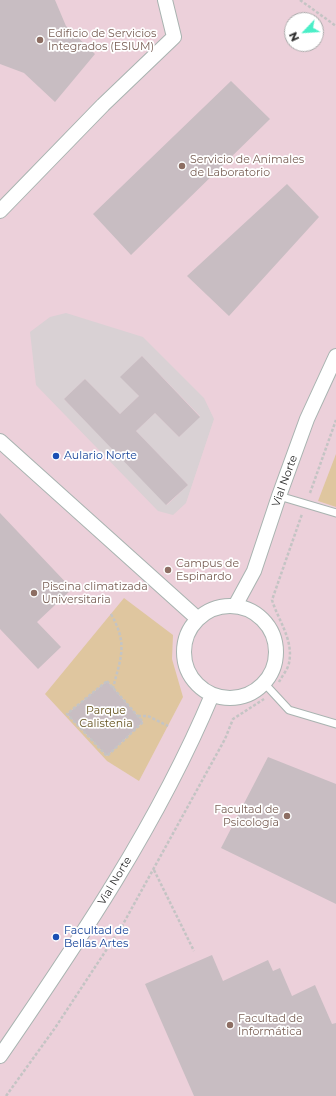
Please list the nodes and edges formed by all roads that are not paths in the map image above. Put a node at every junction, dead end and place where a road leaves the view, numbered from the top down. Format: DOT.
graph roads {
  1 [pos="165,0"];
  2 [pos="0,211"];
  3 [pos="336,356"];
  4 [pos="0,441"];
  5 [pos="279,496"];
  6 [pos="336,514"];
  7 [pos="235,606"];
  8 [pos="198,619"];
  9 [pos="265,684"];
  10 [pos="212,695"];
  11 [pos="336,724"];
  12 [pos="0,1056"];
  1 -- 2 [label="street"];
  3 -- 5 [label="street, Vial Norte"];
  4 -- 8 [label="street"];
  5 -- 6 [label="lane"];
  5 -- 7 [label="street, Vial Norte"];
  7 -- 8 [label="street"];
  7 -- 9 [label="street"];
  8 -- 10 [label="street"];
  9 -- 10 [label="street"];
  9 -- 11 [label="lane"];
  10 -- 12 [label="street, Vial Norte"];
}
